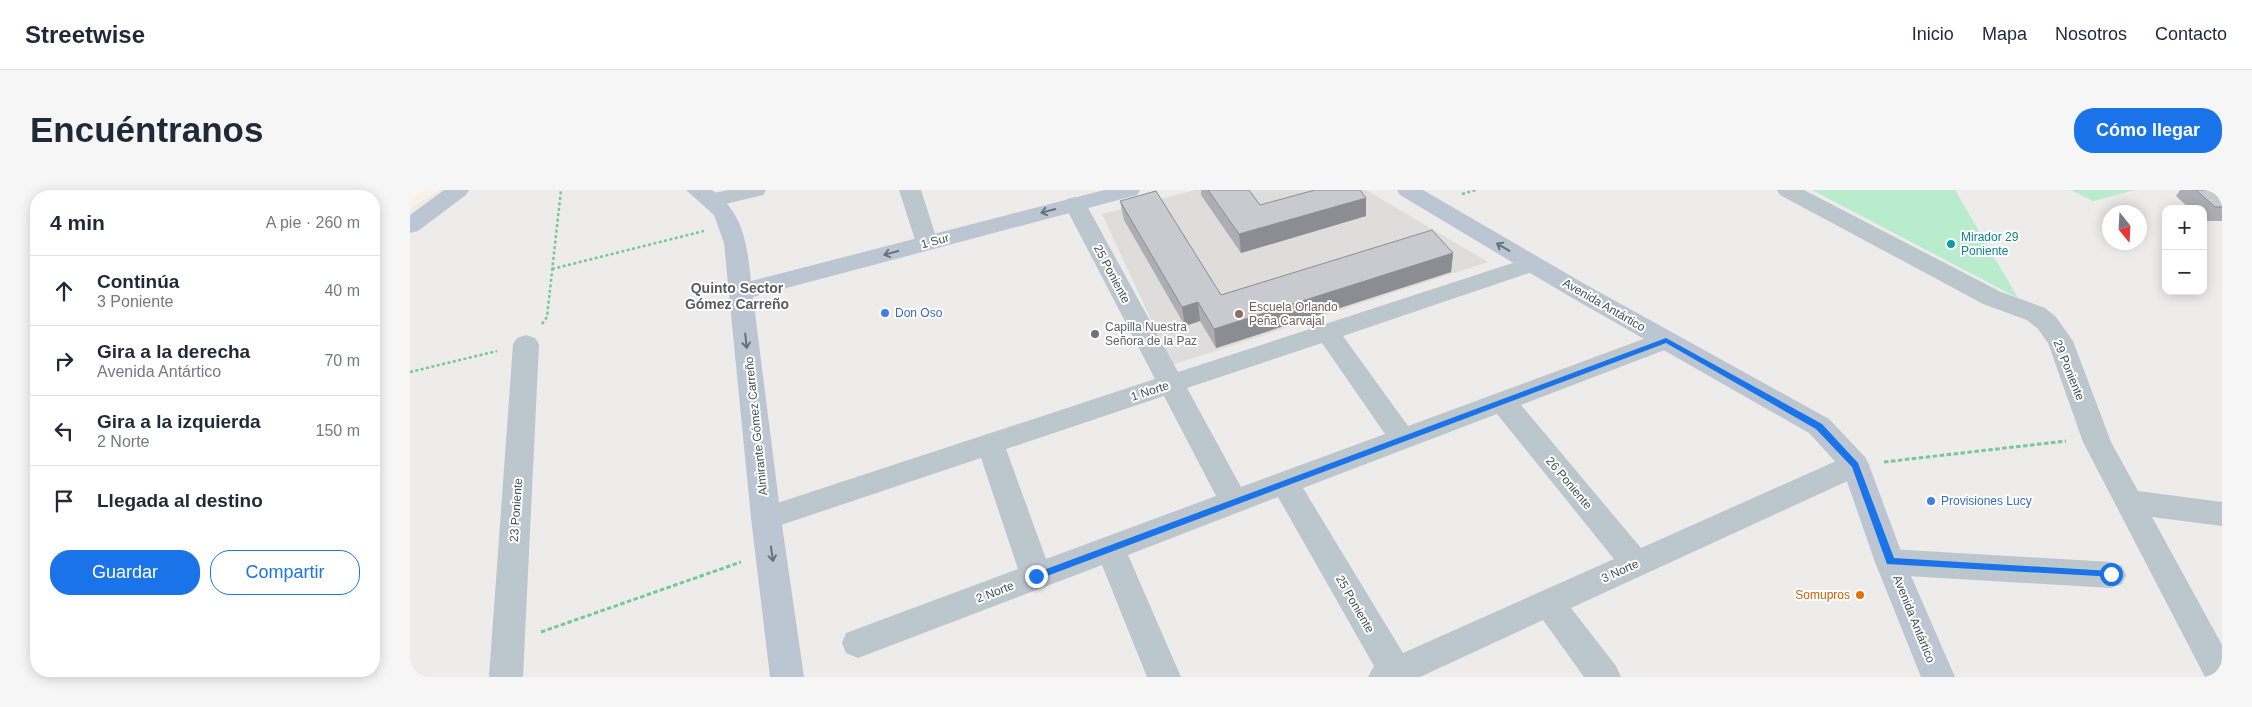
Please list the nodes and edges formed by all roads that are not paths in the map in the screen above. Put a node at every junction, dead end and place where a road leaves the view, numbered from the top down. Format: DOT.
graph roads {
  1 [pos="458,190"];
  2 [pos="755,190"];
  3 [pos="910,190"];
  4 [pos="1129,190"];
  5 [pos="1408,190"];
  6 [pos="1788,190"];
  7 [pos="705,195"];
  8 [pos="1083,198"];
  9 [pos="410,226"];
  10 [pos="927,243"];
  11 [pos="1533,264"];
  12 [pos="740,292"];
  13 [pos="1327,332"];
  14 [pos="1666,340"];
  15 [pos="526,344"];
  16 [pos="1171,384"];
  17 [pos="1502,402"];
  18 [pos="1403,439"];
  19 [pos="990,444"];
  20 [pos="1855,465"];
  21 [pos="1285,483"];
  22 [pos="1234,502"];
  23 [pos="2129,502"];
  24 [pos="2222,514"];
  25 [pos="766,518"];
  26 [pos="1110,548"];
  27 [pos="1890,562"];
  28 [pos="1636,564"];
  29 [pos="2111,574"];
  30 [pos="1036,576"];
  31 [pos="1549,603"];
  32 [pos="858,643"];
  33 [pos="1390,675"];
  34 [pos="506,677"];
  35 [pos="787,677"];
  36 [pos="1164,677"];
  37 [pos="1604,677"];
  38 [pos="1938,677"];
  39 [pos="2222,677"];
  1 -- 9 [label="street"];
  2 -- 7 [label="street"];
  3 -- 10 [label="street"];
  4 -- 8 [label="street, 1 Sur"];
  11 -- 5 [label="street, Avenida Antártico, one-way"];
  6 -- 23 [label="street, 29 Poniente"];
  7 -- 12 [label="street, Almirante Gómez Carreño"];
  8 -- 10 [label="street, 1 Sur, one-way"];
  8 -- 16 [label="street, 25 Poniente"];
  10 -- 12 [label="street, 1 Sur, one-way"];
  11 -- 13 [label="street, 1 Norte"];
  11 -- 14 [label="street, Avenida Antártico"];
  12 -- 25 [label="street, Almirante Gómez Carreño, one-way"];
  13 -- 16 [label="street, 1 Norte"];
  13 -- 18 [label="street"];
  14 -- 17 [label="street, 2 Norte"];
  14 -- 20 [label="street, Avenida Antártico"];
  15 -- 34 [label="street, 23 Poniente"];
  16 -- 19 [label="street, 1 Norte"];
  16 -- 22 [label="street, 25 Poniente"];
  17 -- 18 [label="street, 2 Norte"];
  17 -- 28 [label="street, 26 Poniente"];
  18 -- 21 [label="street, 2 Norte"];
  19 -- 25 [label="street, 1 Norte"];
  19 -- 30 [label="street"];
  20 -- 27 [label="street, Avenida Antártico"];
  20 -- 28 [label="street, 3 Norte"];
  21 -- 22 [label="street, 2 Norte"];
  21 -- 33 [label="street, 25 Poniente"];
  22 -- 26 [label="street, 2 Norte"];
  23 -- 24 [label="street"];
  23 -- 39 [label="street, 29 Poniente"];
  25 -- 35 [label="street, Almirante Gómez Carreño, one-way"];
  26 -- 30 [label="street, 2 Norte"];
  26 -- 36 [label="street"];
  27 -- 29 [label="street"];
  27 -- 38 [label="street, Avenida Antártico"];
  28 -- 31 [label="street, 3 Norte"];
  30 -- 32 [label="street, 2 Norte"];
  31 -- 33 [label="street, 3 Norte"];
  31 -- 37 [label="street"];
}
